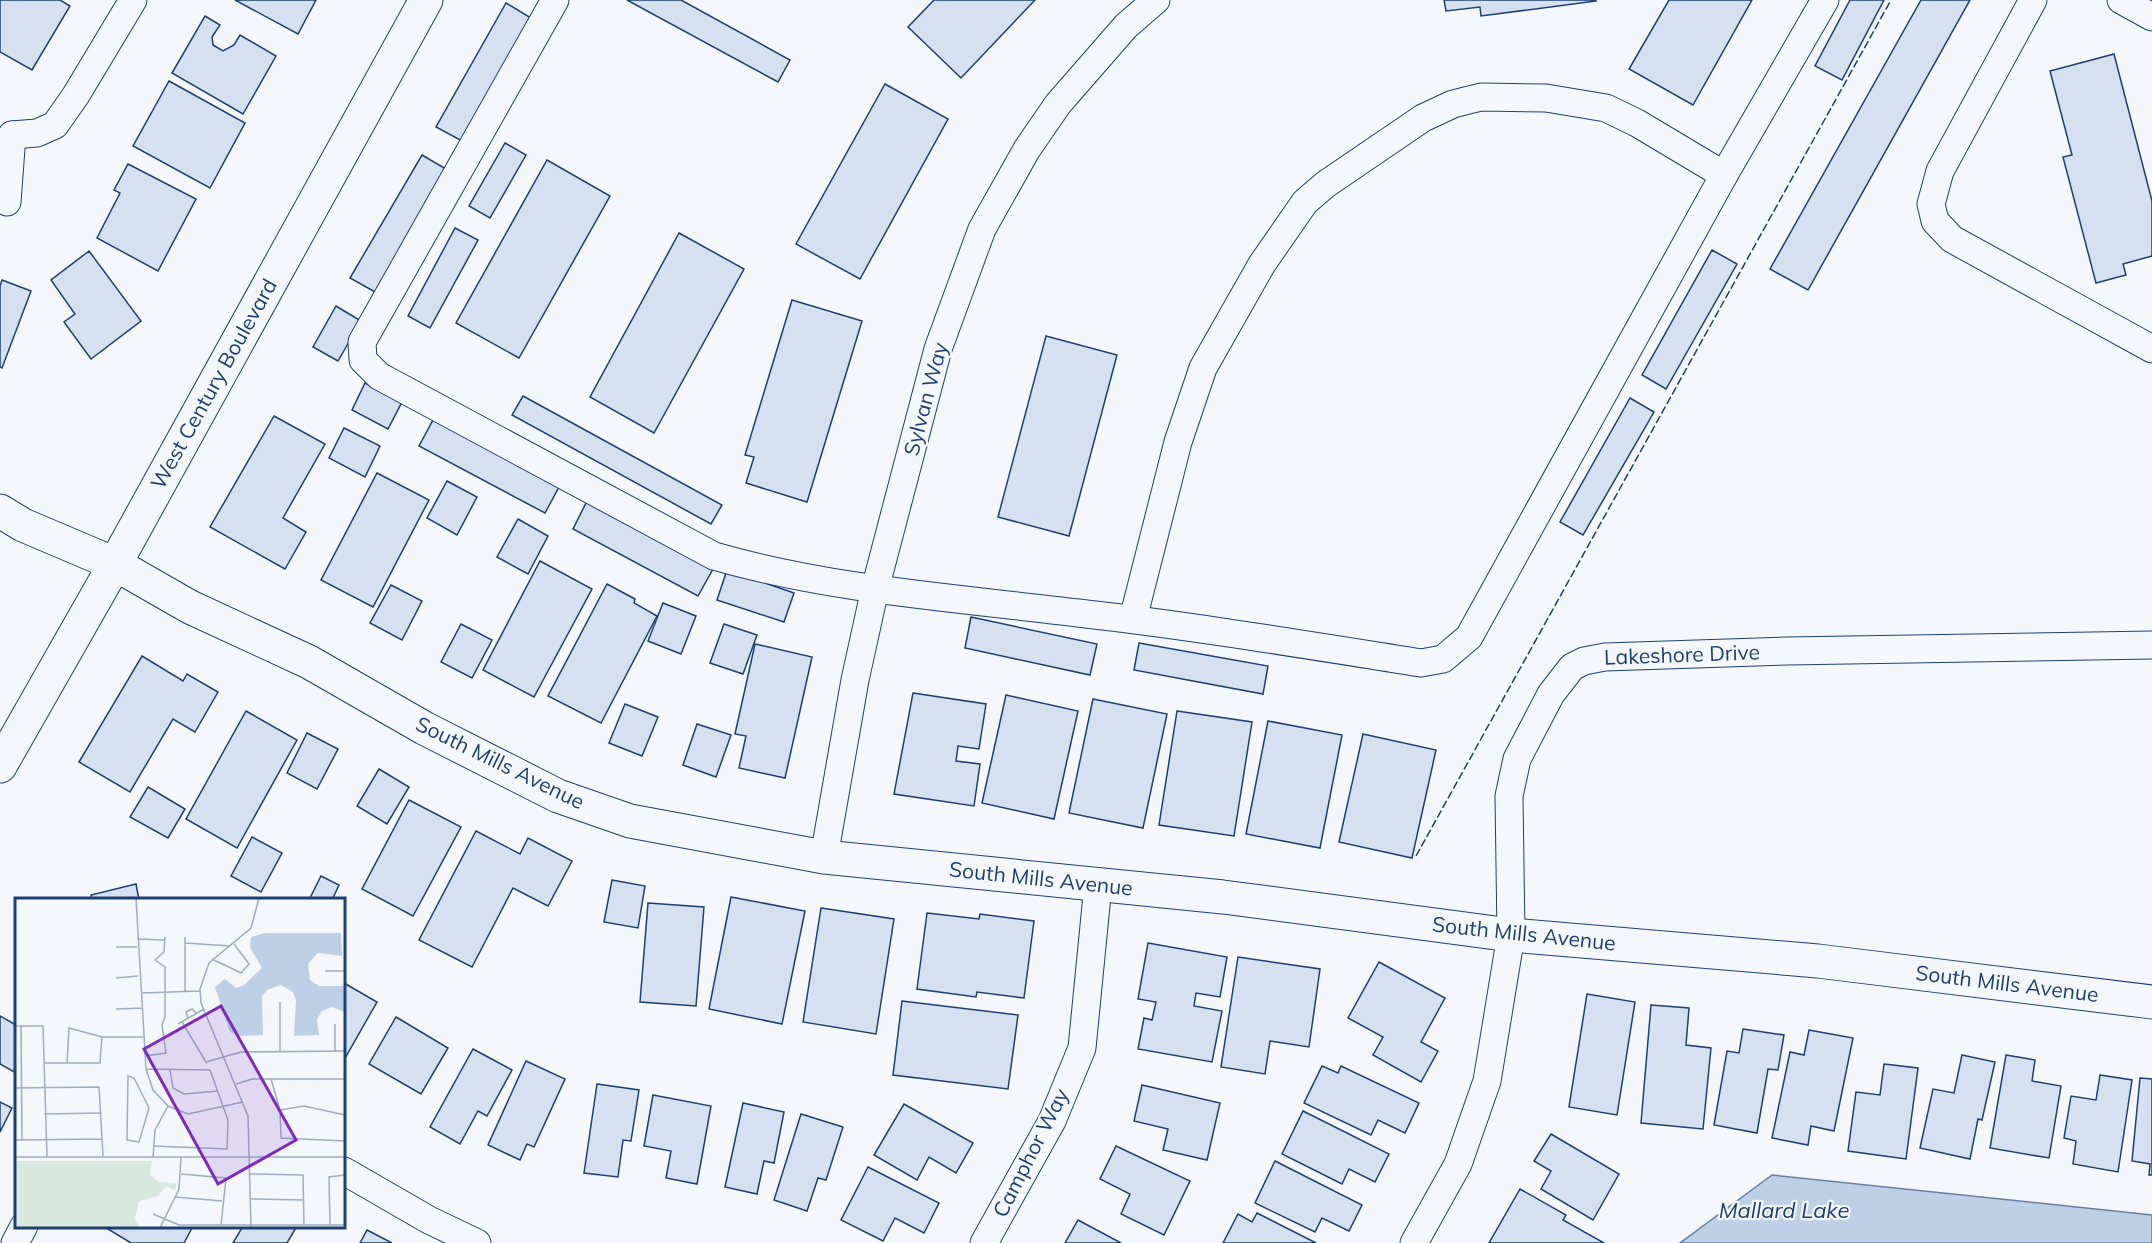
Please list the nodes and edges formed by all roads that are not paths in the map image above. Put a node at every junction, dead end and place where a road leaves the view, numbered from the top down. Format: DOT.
graph roads {
  1 [pos="132,0"];
  2 [pos="426,0"];
  3 [pos="555,0"];
  4 [pos="1156,0"];
  5 [pos="1826,0"];
  6 [pos="2033,0"];
  7 [pos="2121,0"];
  8 [pos="2152,17"];
  9 [pos="6,132"];
  10 [pos="1724,175"];
  11 [pos="7,202"];
  12 [pos="2152,349"];
  13 [pos="0,511"];
  14 [pos="115,564"];
  15 [pos="875,589"];
  16 [pos="1133,619"];
  17 [pos="2152,645"];
  18 [pos="0,766"];
  19 [pos="824,857"];
  20 [pos="1098,885"];
  21 [pos="1511,935"];
  22 [pos="2152,1002"];
  23 [pos="345,1172"];
  24 [pos="23,1228"];
  25 [pos="15,1243"];
  26 [pos="477,1243"];
  27 [pos="984,1243"];
  28 [pos="1414,1243"];
  1 -- 9 [label="street"];
  2 -- 14 [label="street, West Century Boulevard"];
  3 -- 15 [label="street"];
  4 -- 15 [label="street, Sylvan Way"];
  5 -- 10 [label="street"];
  6 -- 12 [label="street"];
  7 -- 8 [label="street"];
  9 -- 11 [label="street"];
  10 -- 16 [label="street"];
  10 -- 16 [label="street"];
  13 -- 14 [label="street, South Mills Avenue"];
  14 -- 18 [label="street, West Century Boulevard"];
  14 -- 19 [label="street, South Mills Avenue"];
  15 -- 16 [label="street"];
  15 -- 19 [label="street, Sylvan Way"];
  17 -- 21 [label="street, Lakeshore Drive"];
  19 -- 20 [label="street, South Mills Avenue"];
  20 -- 21 [label="street, South Mills Avenue"];
  20 -- 27 [label="street, Camphor Way"];
  21 -- 22 [label="street, South Mills Avenue"];
  21 -- 28 [label="street, Lakeshore Drive"];
  23 -- 26 [label="street"];
  24 -- 25 [label="street"];
}
